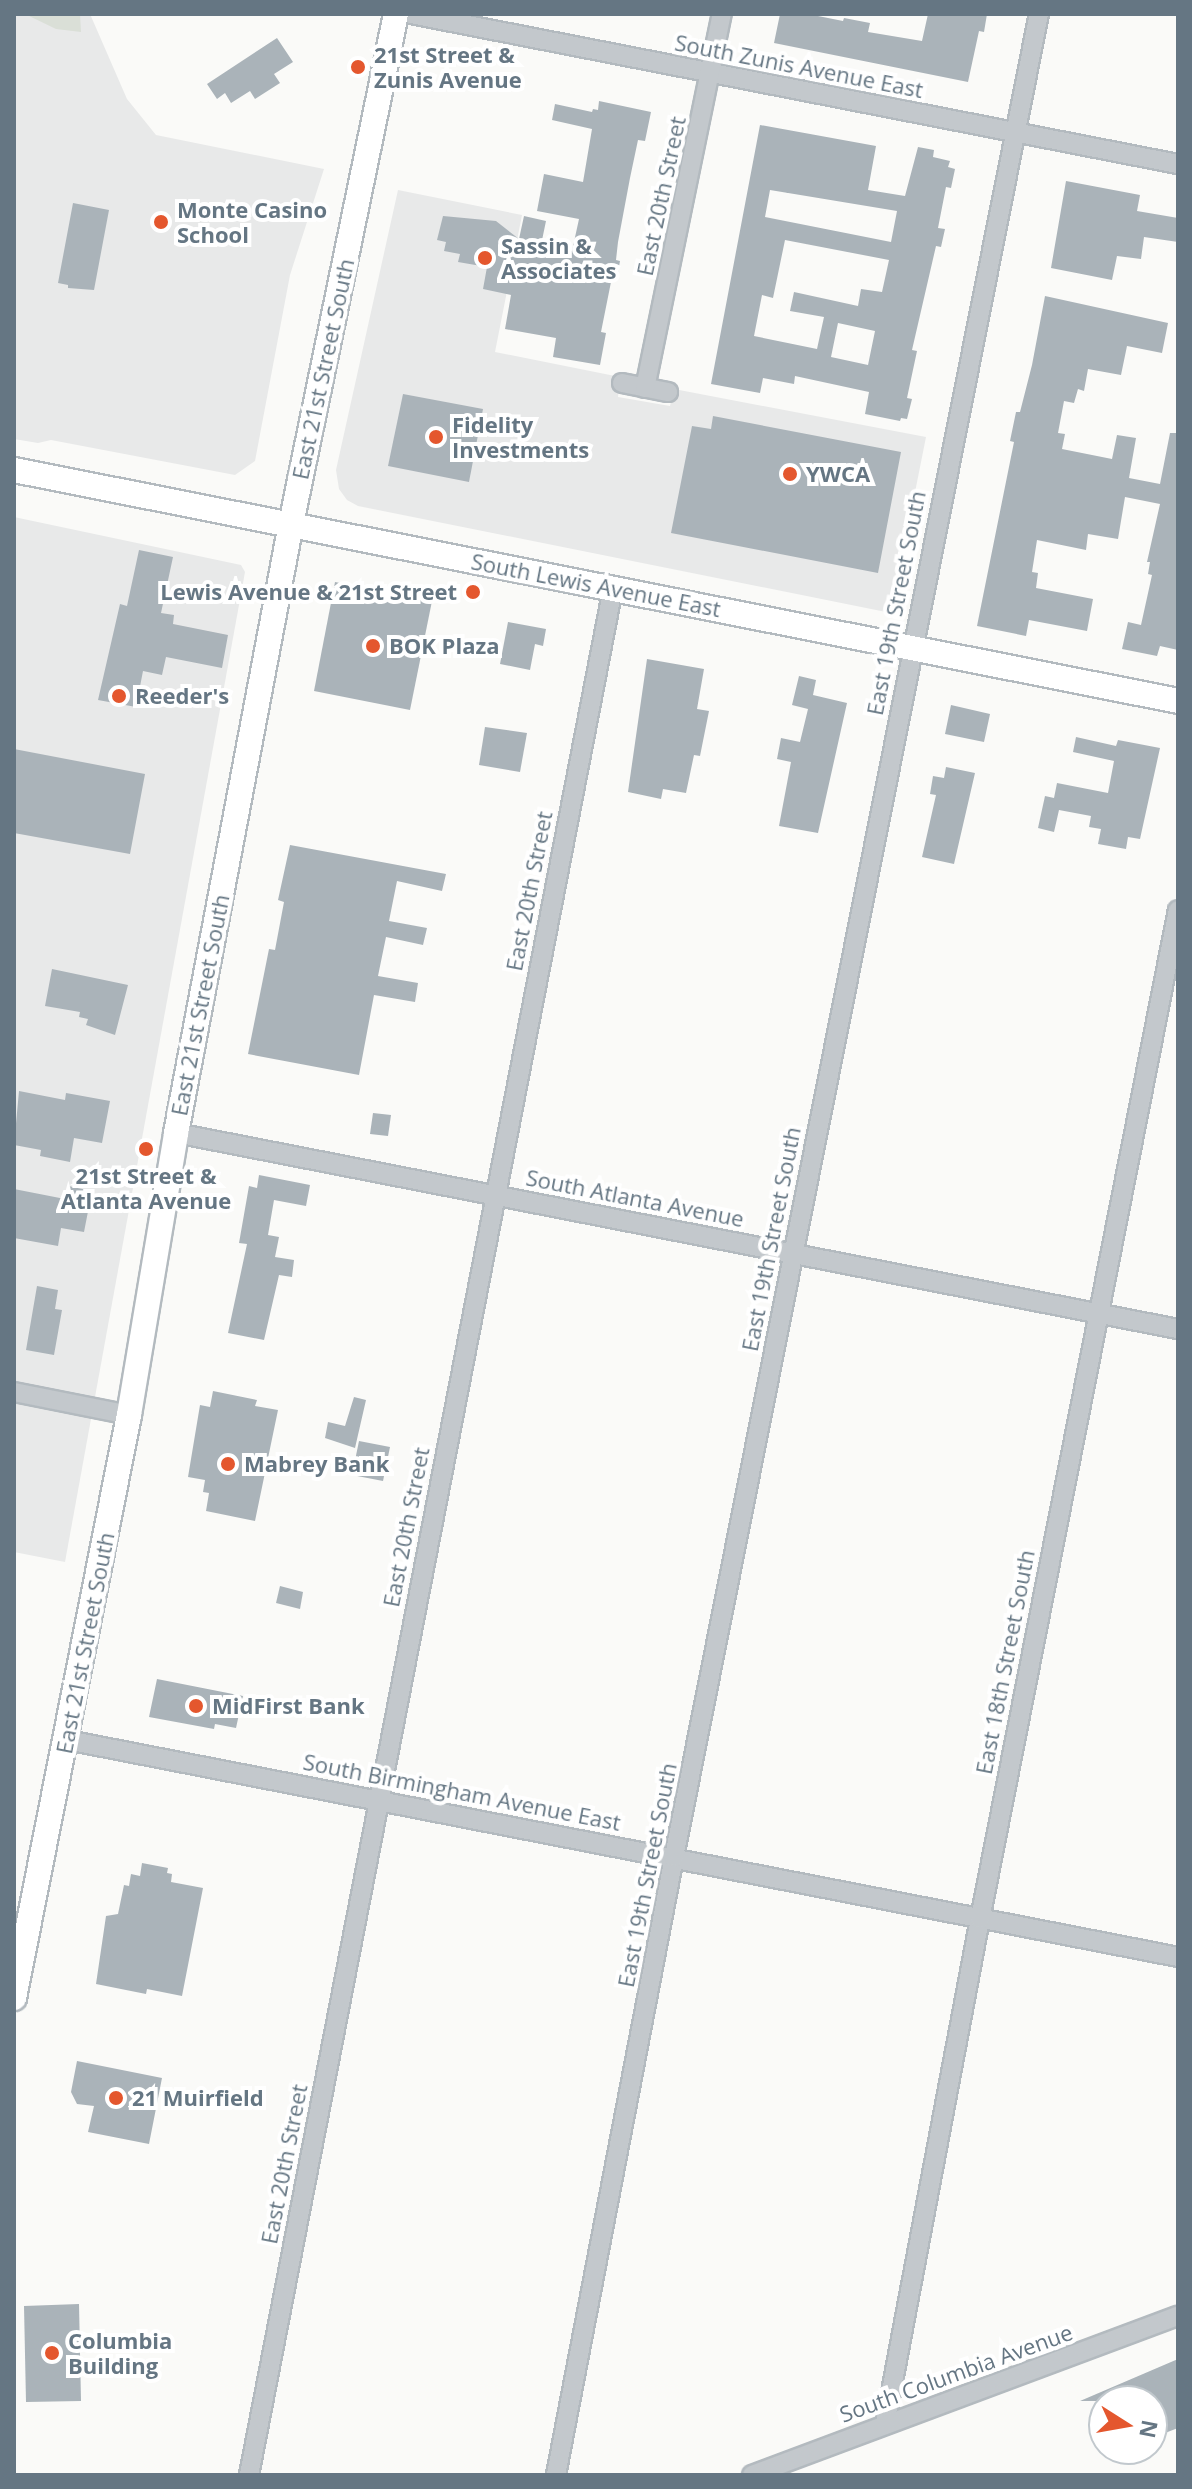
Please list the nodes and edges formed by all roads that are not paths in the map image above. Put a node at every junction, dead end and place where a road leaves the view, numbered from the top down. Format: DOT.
graph roads {
  1 [pos="396,14"];
  2 [pos="411,14"];
  3 [pos="722,14"];
  4 [pos="1039,14"];
  5 [pos="711,73"];
  6 [pos="1015,132"];
  7 [pos="1178,164"];
  8 [pos="622,383"];
  9 [pos="645,388"];
  10 [pos="668,392"];
  11 [pos="14,470"];
  12 [pos="291,524"];
  13 [pos="613,589"];
  14 [pos="911,648"];
  15 [pos="1178,701"];
  16 [pos="1178,910"];
  17 [pos="176,1133"];
  18 [pos="494,1194"];
  19 [pos="793,1254"];
  20 [pos="1099,1314"];
  21 [pos="1178,1329"];
  22 [pos="14,1392"];
  23 [pos="129,1415"];
  24 [pos="67,1740"];
  25 [pos="378,1801"];
  26 [pos="674,1857"];
  27 [pos="980,1919"];
  28 [pos="1178,1957"];
  29 [pos="14,1998"];
  30 [pos="1178,2316"];
  31 [pos="885,2424"];
  32 [pos="249,2475"];
  33 [pos="556,2475"];
  34 [pos="752,2475"];
  1 -- 12 [label="main road, East 21st Street South"];
  2 -- 5 [label="street, South Zunis Avenue East"];
  3 -- 5 [label="street, East 20th Street"];
  4 -- 6 [label="street, East 19th Street South"];
  5 -- 6 [label="street, South Zunis Avenue East"];
  5 -- 9 [label="street, East 20th Street"];
  6 -- 7 [label="street, South Zunis Avenue East"];
  6 -- 14 [label="street, East 19th Street South"];
  8 -- 9 [label="street"];
  9 -- 10 [label="street"];
  11 -- 12 [label="main road, South Lewis Avenue East"];
  12 -- 13 [label="main road, South Lewis Avenue East"];
  12 -- 17 [label="main road, East 21st Street South"];
  13 -- 14 [label="main road, South Lewis Avenue East"];
  13 -- 18 [label="street, East 20th Street"];
  14 -- 15 [label="main road, South Lewis Avenue East"];
  14 -- 19 [label="street, East 19th Street South"];
  16 -- 20 [label="street, East 18th Street South"];
  17 -- 18 [label="street, South Atlanta Avenue"];
  17 -- 23 [label="main road, East 21st Street South"];
  18 -- 19 [label="street, South Atlanta Avenue"];
  18 -- 25 [label="street, East 20th Street"];
  19 -- 20 [label="street, South Atlanta Avenue"];
  19 -- 26 [label="street, East 19th Street South"];
  20 -- 21 [label="street, South Atlanta Avenue"];
  20 -- 27 [label="street, East 18th Street South"];
  22 -- 23 [label="street"];
  23 -- 24 [label="main road, East 21st Street South"];
  24 -- 25 [label="street, South Birmingham Avenue East"];
  24 -- 29 [label="main road, East 21st Street South"];
  25 -- 26 [label="street, South Birmingham Avenue East"];
  25 -- 32 [label="street, East 20th Street"];
  26 -- 27 [label="street, South Birmingham Avenue East"];
  26 -- 33 [label="street, East 19th Street South"];
  27 -- 28 [label="street, South Birmingham Avenue East"];
  27 -- 31 [label="street, East 18th Street South"];
  30 -- 31 [label="street, South Columbia Avenue"];
  31 -- 34 [label="street, South Columbia Avenue"];
}
